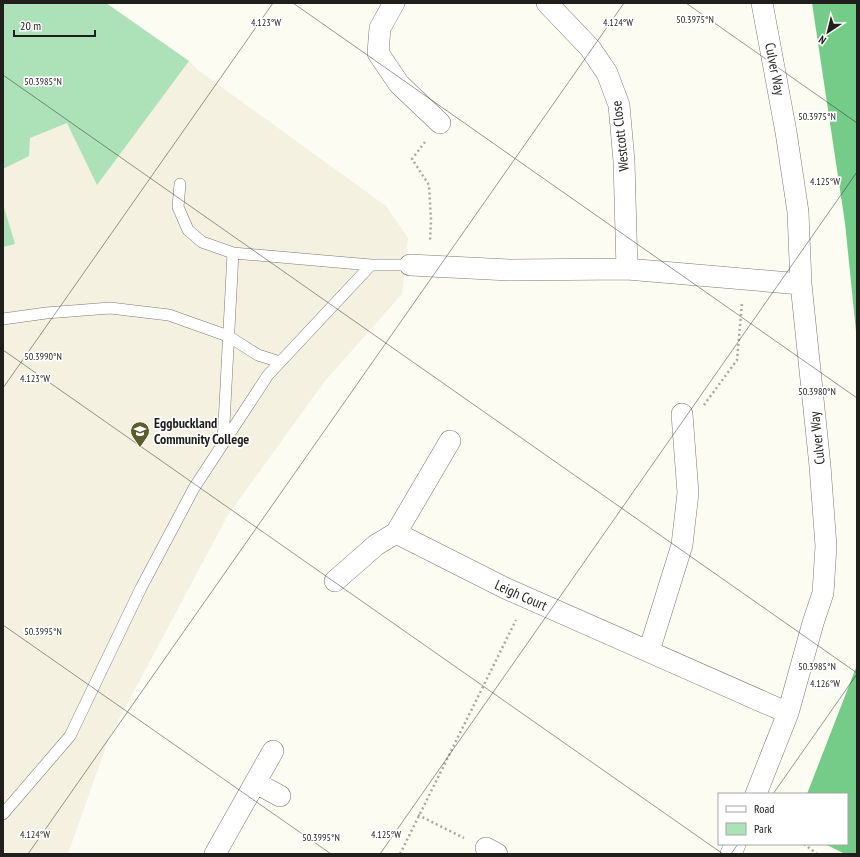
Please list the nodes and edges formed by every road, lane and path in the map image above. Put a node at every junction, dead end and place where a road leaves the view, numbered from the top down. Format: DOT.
graph roads {
  1 [pos="394,3"];
  2 [pos="547,3"];
  3 [pos="762,3"];
  4 [pos="440,124"];
  5 [pos="180,184"];
  6 [pos="233,253"];
  7 [pos="371,265"];
  8 [pos="420,266"];
  9 [pos="627,269"];
  10 [pos="744,279"];
  11 [pos="801,284"];
  12 [pos="3,319"];
  13 [pos="228,336"];
  14 [pos="280,362"];
  15 [pos="682,414"];
  16 [pos="450,441"];
  17 [pos="222,444"];
  18 [pos="396,533"];
  19 [pos="335,581"];
  20 [pos="526,598"];
  21 [pos="649,651"];
  22 [pos="788,713"];
  23 [pos="273,751"];
  24 [pos="256,783"];
  25 [pos="756,793"];
  26 [pos="280,796"];
  27 [pos="3,814"];
  28 [pos="418,815"];
  29 [pos="805,845"];
  30 [pos="492,851"];
  31 [pos="215,854"];
  32 [pos="400,854"];
  33 [pos="817,854"];
  1 -- 4 [label="street"];
  2 -- 9 [label="street, Westcott Close"];
  3 -- 11 [label="street, Culver Way"];
  4 -- 8 [label="path"];
  5 -- 6 [label="lane"];
  6 -- 7 [label="lane"];
  6 -- 13 [label="lane"];
  7 -- 8 [label="lane"];
  7 -- 14 [label="lane"];
  8 -- 9 [label="street"];
  9 -- 10 [label="street"];
  10 -- 11 [label="street"];
  10 -- 15 [label="path"];
  11 -- 22 [label="street, Culver Way"];
  12 -- 13 [label="lane"];
  13 -- 14 [label="lane"];
  13 -- 17 [label="lane"];
  14 -- 17 [label="lane"];
  15 -- 21 [label="street"];
  16 -- 18 [label="street"];
  17 -- 27 [label="lane"];
  18 -- 19 [label="street"];
  18 -- 20 [label="street, Leigh Court"];
  20 -- 21 [label="street, Leigh Court"];
  20 -- 28 [label="path"];
  21 -- 22 [label="street, Leigh Court"];
  22 -- 25 [label="street, Culver Way"];
  23 -- 24 [label="street"];
  24 -- 26 [label="street"];
  24 -- 31 [label="street"];
  28 -- 30 [label="path"];
  28 -- 32 [label="path"];
  29 -- 33 [label="path"];
}
